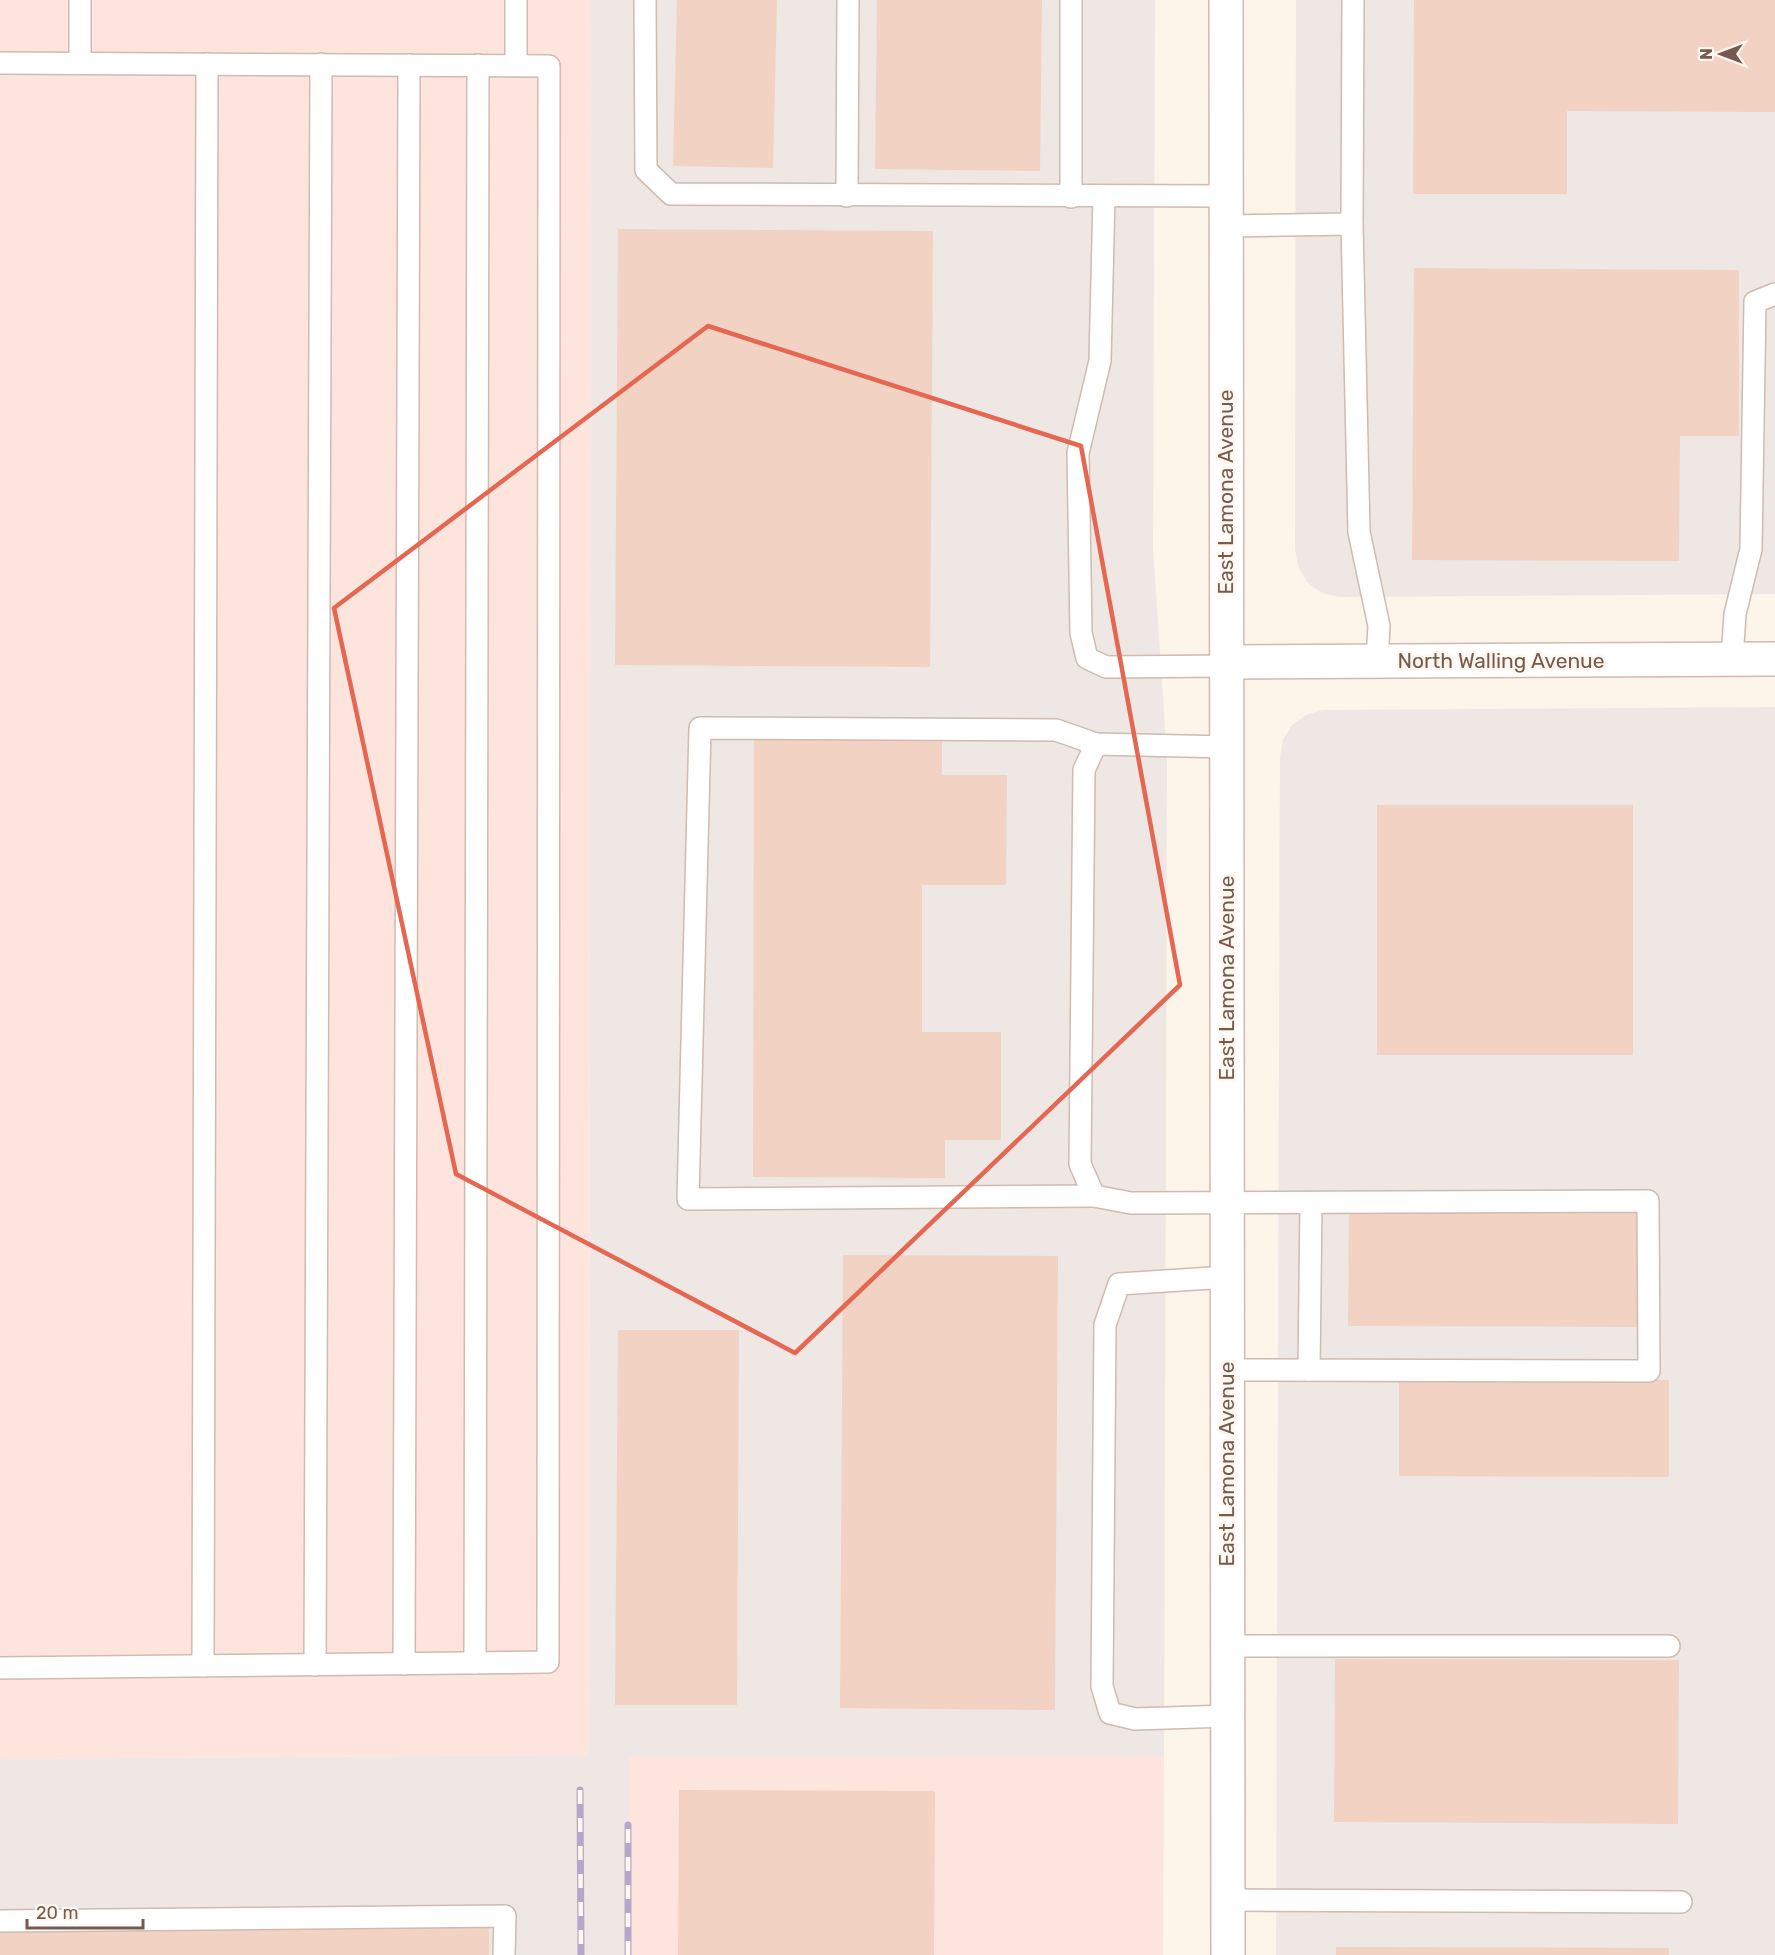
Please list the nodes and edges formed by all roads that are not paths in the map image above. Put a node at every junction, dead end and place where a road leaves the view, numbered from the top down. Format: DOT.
graph roads {
  1 [pos="80,0"];
  2 [pos="516,0"];
  3 [pos="645,0"];
  4 [pos="848,0"];
  5 [pos="1071,0"];
  6 [pos="1226,0"];
  7 [pos="1353,0"];
  8 [pos="0,63"];
  9 [pos="80,63"];
  10 [pos="207,64"];
  11 [pos="321,64"];
  12 [pos="409,65"];
  13 [pos="478,65"];
  14 [pos="516,65"];
  15 [pos="847,195"];
  16 [pos="1104,196"];
  17 [pos="1071,197"];
  18 [pos="1226,211"];
  19 [pos="1352,224"];
  20 [pos="1775,294"];
  21 [pos="1732,659"];
  22 [pos="1775,659"];
  23 [pos="1377,661"];
  24 [pos="1227,664"];
  25 [pos="1096,744"];
  26 [pos="1227,747"];
  27 [pos="1094,1196"];
  28 [pos="1227,1203"];
  29 [pos="1311,1203"];
  30 [pos="1227,1277"];
  31 [pos="1227,1370"];
  32 [pos="1309,1370"];
  33 [pos="1227,1646"];
  34 [pos="1669,1646"];
  35 [pos="475,1663"];
  36 [pos="404,1664"];
  37 [pos="315,1665"];
  38 [pos="203,1666"];
  39 [pos="0,1668"];
  40 [pos="1228,1716"];
  41 [pos="1228,1900"];
  42 [pos="1681,1902"];
  43 [pos="0,1921"];
  44 [pos="504,1955"];
  45 [pos="1228,1955"];
  1 -- 9 [label="lane"];
  2 -- 14 [label="lane"];
  3 -- 15 [label="lane"];
  4 -- 15 [label="lane"];
  5 -- 17 [label="lane"];
  6 -- 18 [label="street, East Lamona Avenue"];
  7 -- 19 [label="lane"];
  8 -- 9 [label="lane"];
  9 -- 10 [label="lane"];
  10 -- 11 [label="lane"];
  10 -- 38 [label="lane"];
  11 -- 12 [label="lane"];
  11 -- 37 [label="lane"];
  12 -- 13 [label="lane"];
  12 -- 36 [label="lane"];
  13 -- 14 [label="lane"];
  13 -- 35 [label="lane"];
  14 -- 35 [label="lane"];
  15 -- 17 [label="lane"];
  16 -- 17 [label="lane"];
  16 -- 18 [label="lane"];
  16 -- 24 [label="lane"];
  18 -- 19 [label="lane"];
  18 -- 24 [label="street, East Lamona Avenue"];
  19 -- 23 [label="lane"];
  20 -- 21 [label="lane"];
  21 -- 22 [label="street, North Walling Avenue"];
  21 -- 23 [label="street, North Walling Avenue"];
  23 -- 24 [label="street, North Walling Avenue"];
  24 -- 26 [label="street, East Lamona Avenue"];
  25 -- 26 [label="lane"];
  25 -- 27 [label="lane"];
  25 -- 27 [label="lane"];
  26 -- 28 [label="street, East Lamona Avenue"];
  27 -- 28 [label="lane"];
  28 -- 29 [label="lane"];
  28 -- 30 [label="street, East Lamona Avenue"];
  29 -- 32 [label="lane"];
  29 -- 32 [label="lane"];
  30 -- 31 [label="street, East Lamona Avenue"];
  30 -- 40 [label="lane"];
  31 -- 32 [label="lane"];
  31 -- 33 [label="street, East Lamona Avenue"];
  33 -- 34 [label="lane"];
  33 -- 40 [label="street, East Lamona Avenue"];
  35 -- 36 [label="lane"];
  36 -- 37 [label="lane"];
  37 -- 38 [label="lane"];
  38 -- 39 [label="lane"];
  40 -- 41 [label="street, East Lamona Avenue"];
  41 -- 42 [label="lane"];
  41 -- 45 [label="street, East Lamona Avenue"];
  43 -- 44 [label="lane"];
}
